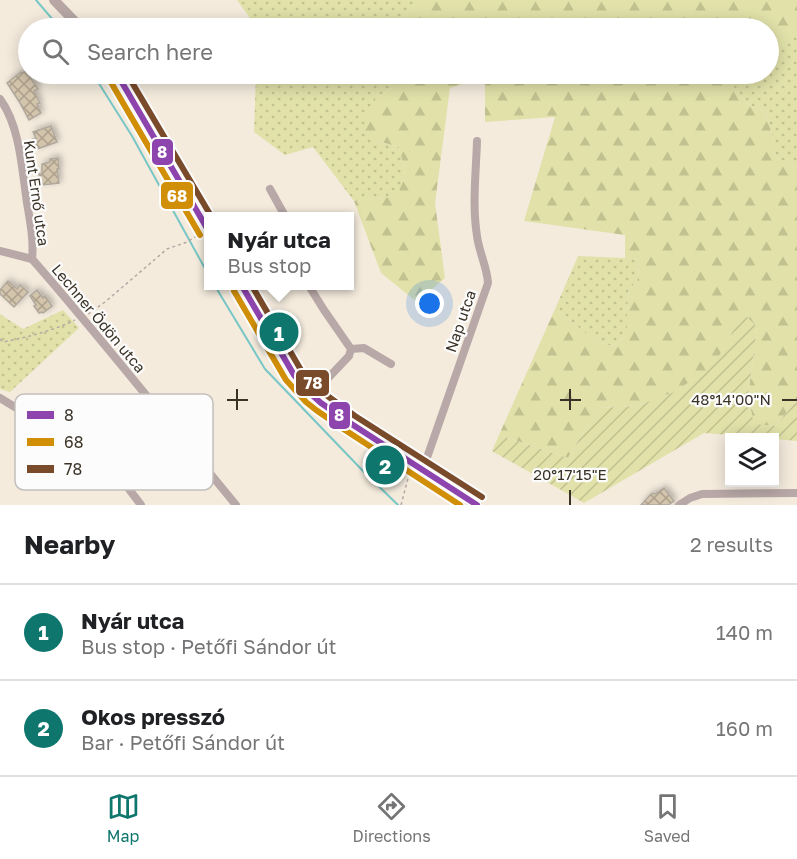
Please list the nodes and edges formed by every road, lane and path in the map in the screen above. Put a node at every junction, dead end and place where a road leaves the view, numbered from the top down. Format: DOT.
graph roads {
  1 [pos="54,0"];
  2 [pos="71,18"];
  3 [pos="123,84"];
  4 [pos="0,99"];
  5 [pos="477,141"];
  6 [pos="270,189"];
  7 [pos="283,212"];
  8 [pos="204,223"];
  9 [pos="193,239"];
  10 [pos="0,251"];
  11 [pos="32,259"];
  12 [pos="244,290"];
  13 [pos="312,290"];
  14 [pos="83,317"];
  15 [pos="0,339"];
  16 [pos="351,349"];
  17 [pos="391,364"];
  18 [pos="144,394"];
  19 [pos="312,395"];
  20 [pos="0,399"];
  21 [pos="15,408"];
  22 [pos="412,462"];
  23 [pos="423,469"];
  24 [pos="213,477"];
  25 [pos="130,490"];
  26 [pos="797,492"];
  27 [pos="401,504"];
  28 [pos="141,505"];
  29 [pos="236,505"];
  30 [pos="477,505"];
  31 [pos="679,505"];
  1 -- 2 [label="street"];
  3 -- 8 [label="street"];
  4 -- 11 [label="street, Kunt Ernő utca"];
  5 -- 23 [label="street, Nap utca"];
  6 -- 7 [label="street"];
  9 -- 14 [label="path"];
  10 -- 11 [label="street"];
  11 -- 14 [label="street, Lechner Ödön utca"];
  12 -- 19 [label="street"];
  13 -- 16 [label="street"];
  14 -- 15 [label="path"];
  14 -- 18 [label="street, Lechner Ödön utca"];
  16 -- 17 [label="street"];
  16 -- 19 [label="street"];
  19 -- 22 [label="street"];
  20 -- 21 [label="street"];
  22 -- 23 [label="street"];
  22 -- 27 [label="path"];
  23 -- 30 [label="street"];
  24 -- 29 [label="street, Lechner Ödön utca"];
  25 -- 28 [label="street"];
  26 -- 31 [label="street"];
}
